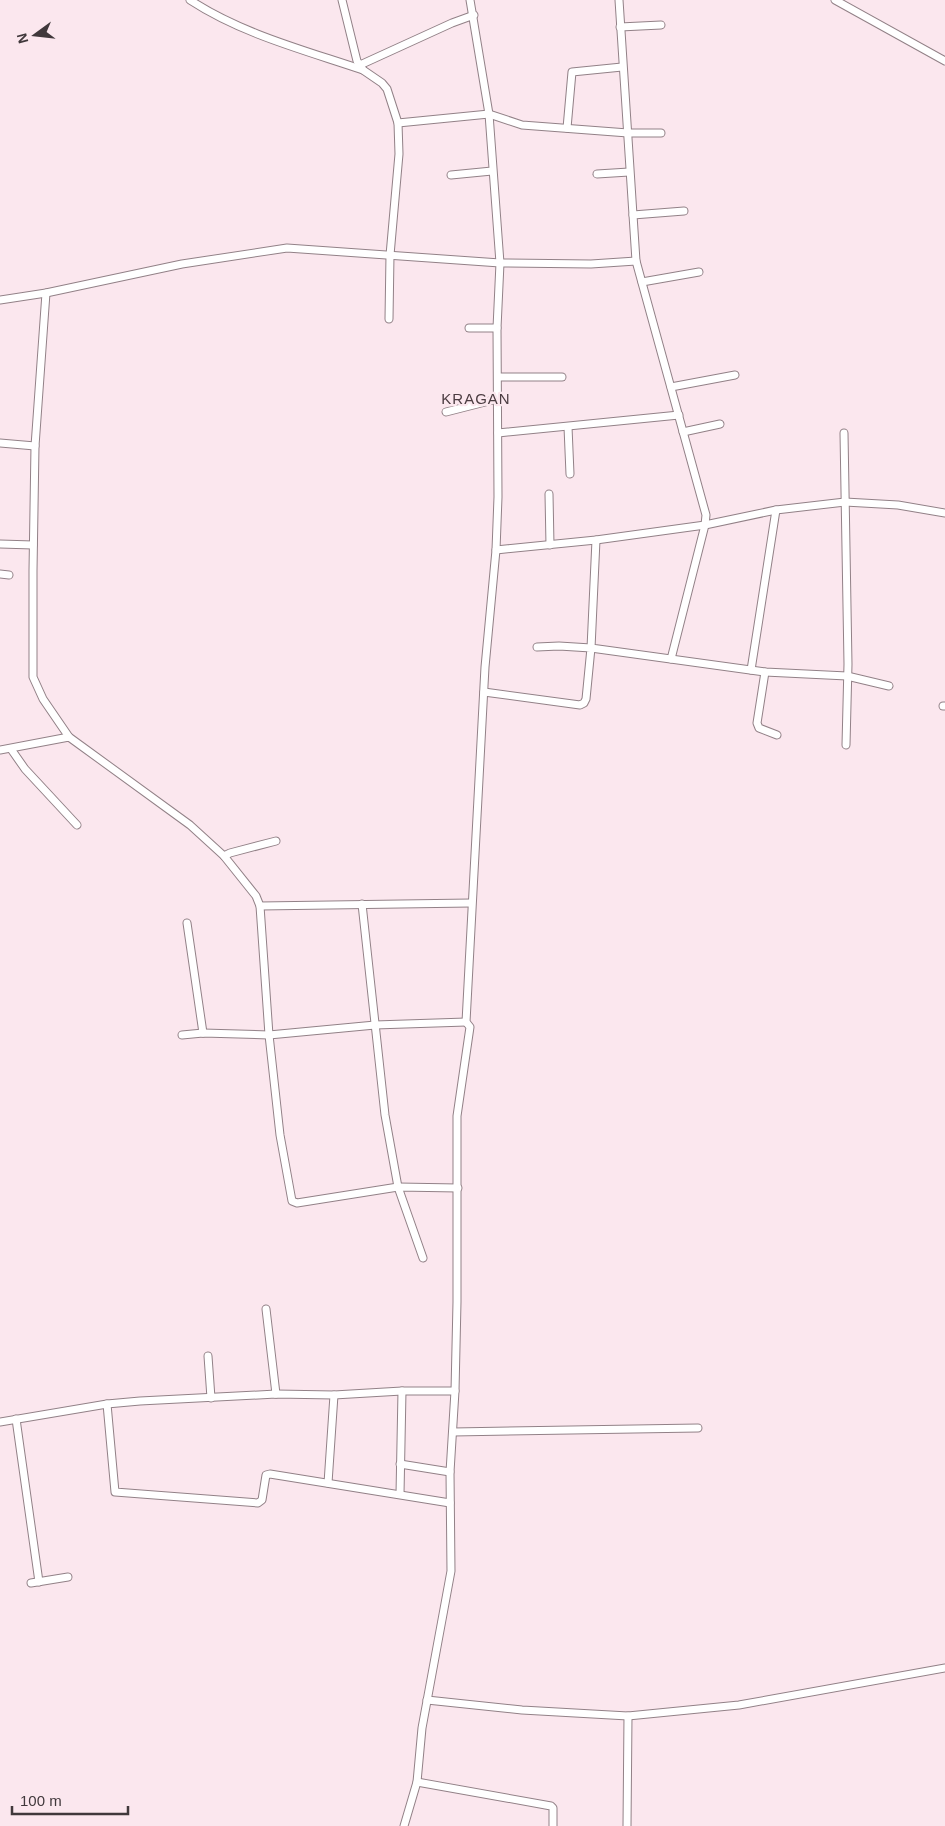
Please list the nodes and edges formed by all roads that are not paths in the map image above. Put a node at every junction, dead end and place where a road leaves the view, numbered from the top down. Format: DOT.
graph roads {
  1 [pos="190,0"];
  2 [pos="342,0"];
  3 [pos="470,0"];
  4 [pos="619,0"];
  5 [pos="835,0"];
  6 [pos="474,15"];
  7 [pos="660,25"];
  8 [pos="620,27"];
  9 [pos="945,60"];
  10 [pos="622,67"];
  11 [pos="362,68"];
  12 [pos="489,114"];
  13 [pos="398,123"];
  14 [pos="567,128"];
  15 [pos="628,133"];
  16 [pos="661,133"];
  17 [pos="492,171"];
  18 [pos="629,172"];
  19 [pos="597,174"];
  20 [pos="451,175"];
  21 [pos="684,211"];
  22 [pos="633,215"];
  23 [pos="390,255"];
  24 [pos="636,261"];
  25 [pos="500,263"];
  26 [pos="699,272"];
  27 [pos="642,282"];
  28 [pos="46,293"];
  29 [pos="0,300"];
  30 [pos="389,319"];
  31 [pos="469,328"];
  32 [pos="497,328"];
  33 [pos="735,375"];
  34 [pos="498,377"];
  35 [pos="562,377"];
  36 [pos="671,387"];
  37 [pos="498,399"];
  38 [pos="446,412"];
  39 [pos="679,415"];
  40 [pos="720,424"];
  41 [pos="568,427"];
  42 [pos="683,432"];
  43 [pos="498,433"];
  44 [pos="844,434"];
  45 [pos="0,443"];
  46 [pos="35,446"];
  47 [pos="570,474"];
  48 [pos="549,494"];
  49 [pos="845,502"];
  50 [pos="776,510"];
  51 [pos="945,513"];
  52 [pos="705,525"];
  53 [pos="596,540"];
  54 [pos="0,544"];
  55 [pos="33,545"];
  56 [pos="550,545"];
  57 [pos="496,550"];
  58 [pos="0,574"];
  59 [pos="9,575"];
  60 [pos="537,647"];
  61 [pos="591,648"];
  62 [pos="671,659"];
  63 [pos="751,670"];
  64 [pos="765,672"];
  65 [pos="847,676"];
  66 [pos="889,686"];
  67 [pos="484,692"];
  68 [pos="777,735"];
  69 [pos="69,737"];
  70 [pos="846,745"];
  71 [pos="11,749"];
  72 [pos="0,750"];
  73 [pos="77,826"];
  74 [pos="276,840"];
  75 [pos="224,856"];
  76 [pos="471,903"];
  77 [pos="362,904"];
  78 [pos="260,906"];
  79 [pos="187,923"];
  80 [pos="466,1022"];
  81 [pos="375,1025"];
  82 [pos="203,1033"];
  83 [pos="269,1034"];
  84 [pos="182,1035"];
  85 [pos="398,1187"];
  86 [pos="458,1188"];
  87 [pos="423,1258"];
  88 [pos="266,1309"];
  89 [pos="208,1356"];
  90 [pos="402,1390"];
  91 [pos="455,1391"];
  92 [pos="276,1394"];
  93 [pos="334,1395"];
  94 [pos="211,1398"];
  95 [pos="107,1404"];
  96 [pos="16,1419"];
  97 [pos="0,1422"];
  98 [pos="698,1428"];
  99 [pos="453,1432"];
  100 [pos="400,1464"];
  101 [pos="450,1472"];
  102 [pos="328,1483"];
  103 [pos="400,1494"];
  104 [pos="450,1503"];
  105 [pos="68,1577"];
  106 [pos="945,1668"];
  107 [pos="427,1700"];
  108 [pos="628,1716"];
  109 [pos="417,1782"];
  110 [pos="404,1826"];
  111 [pos="553,1826"];
  112 [pos="627,1826"];
  1 -- 11 [label="street"];
  2 -- 11 [label="street"];
  3 -- 6 [label="street"];
  4 -- 8 [label="street"];
  5 -- 9 [label="street"];
  6 -- 11 [label="street"];
  6 -- 12 [label="street"];
  7 -- 8 [label="street"];
  8 -- 10 [label="street"];
  10 -- 14 [label="street"];
  10 -- 15 [label="street"];
  11 -- 13 [label="street"];
  12 -- 13 [label="street"];
  12 -- 14 [label="street"];
  12 -- 17 [label="street"];
  13 -- 23 [label="street"];
  14 -- 15 [label="street"];
  15 -- 16 [label="street"];
  15 -- 18 [label="street"];
  17 -- 20 [label="street"];
  17 -- 25 [label="street"];
  18 -- 19 [label="street"];
  18 -- 22 [label="street"];
  21 -- 22 [label="street"];
  22 -- 24 [label="street"];
  23 -- 25 [label="street"];
  23 -- 28 [label="street"];
  23 -- 30 [label="street"];
  24 -- 25 [label="street"];
  24 -- 27 [label="street"];
  25 -- 32 [label="street"];
  26 -- 27 [label="street"];
  27 -- 36 [label="street"];
  28 -- 29 [label="street"];
  28 -- 46 [label="street"];
  31 -- 32 [label="street"];
  32 -- 34 [label="street"];
  33 -- 36 [label="street"];
  34 -- 35 [label="street"];
  34 -- 37 [label="street"];
  36 -- 39 [label="street"];
  37 -- 38 [label="street"];
  37 -- 43 [label="street"];
  39 -- 41 [label="street"];
  39 -- 42 [label="street"];
  40 -- 42 [label="street"];
  41 -- 43 [label="street"];
  41 -- 47 [label="street"];
  42 -- 52 [label="street"];
  43 -- 57 [label="street"];
  44 -- 49 [label="street"];
  45 -- 46 [label="street"];
  46 -- 55 [label="street"];
  48 -- 56 [label="street"];
  49 -- 50 [label="street"];
  49 -- 51 [label="street"];
  49 -- 65 [label="street"];
  50 -- 52 [label="street"];
  50 -- 63 [label="street"];
  52 -- 53 [label="street"];
  52 -- 62 [label="street"];
  53 -- 56 [label="street"];
  53 -- 61 [label="street"];
  54 -- 55 [label="street"];
  55 -- 69 [label="street"];
  56 -- 57 [label="street"];
  57 -- 67 [label="street"];
  58 -- 59 [label="street"];
  60 -- 61 [label="street"];
  61 -- 62 [label="street"];
  61 -- 67 [label="street"];
  62 -- 63 [label="street"];
  63 -- 64 [label="street"];
  64 -- 65 [label="street"];
  64 -- 68 [label="street"];
  65 -- 66 [label="street"];
  65 -- 70 [label="street"];
  67 -- 76 [label="street"];
  69 -- 71 [label="street"];
  69 -- 75 [label="street"];
  71 -- 72 [label="street"];
  71 -- 73 [label="street"];
  74 -- 75 [label="street"];
  75 -- 78 [label="street"];
  76 -- 77 [label="street"];
  76 -- 80 [label="street"];
  77 -- 78 [label="street"];
  77 -- 81 [label="street"];
  78 -- 83 [label="street"];
  79 -- 82 [label="street"];
  80 -- 81 [label="street"];
  80 -- 86 [label="street"];
  81 -- 83 [label="street"];
  81 -- 85 [label="street"];
  82 -- 83 [label="street"];
  82 -- 84 [label="street"];
  83 -- 85 [label="street"];
  85 -- 86 [label="street"];
  85 -- 87 [label="street"];
  86 -- 91 [label="street"];
  88 -- 92 [label="street"];
  89 -- 94 [label="street"];
  90 -- 91 [label="street"];
  90 -- 93 [label="street"];
  90 -- 100 [label="street"];
  91 -- 99 [label="street"];
  92 -- 93 [label="street"];
  92 -- 94 [label="street"];
  93 -- 102 [label="street"];
  94 -- 95 [label="street"];
  95 -- 96 [label="street"];
  95 -- 102 [label="street"];
  96 -- 97 [label="street"];
  96 -- 105 [label="street"];
  98 -- 99 [label="street"];
  99 -- 101 [label="street"];
  100 -- 101 [label="street"];
  100 -- 103 [label="street"];
  101 -- 104 [label="street"];
  102 -- 103 [label="street"];
  103 -- 104 [label="street"];
  104 -- 107 [label="street"];
  106 -- 108 [label="street"];
  107 -- 108 [label="street"];
  107 -- 109 [label="street"];
  108 -- 112 [label="street"];
  109 -- 110 [label="street"];
  109 -- 111 [label="street"];
}
